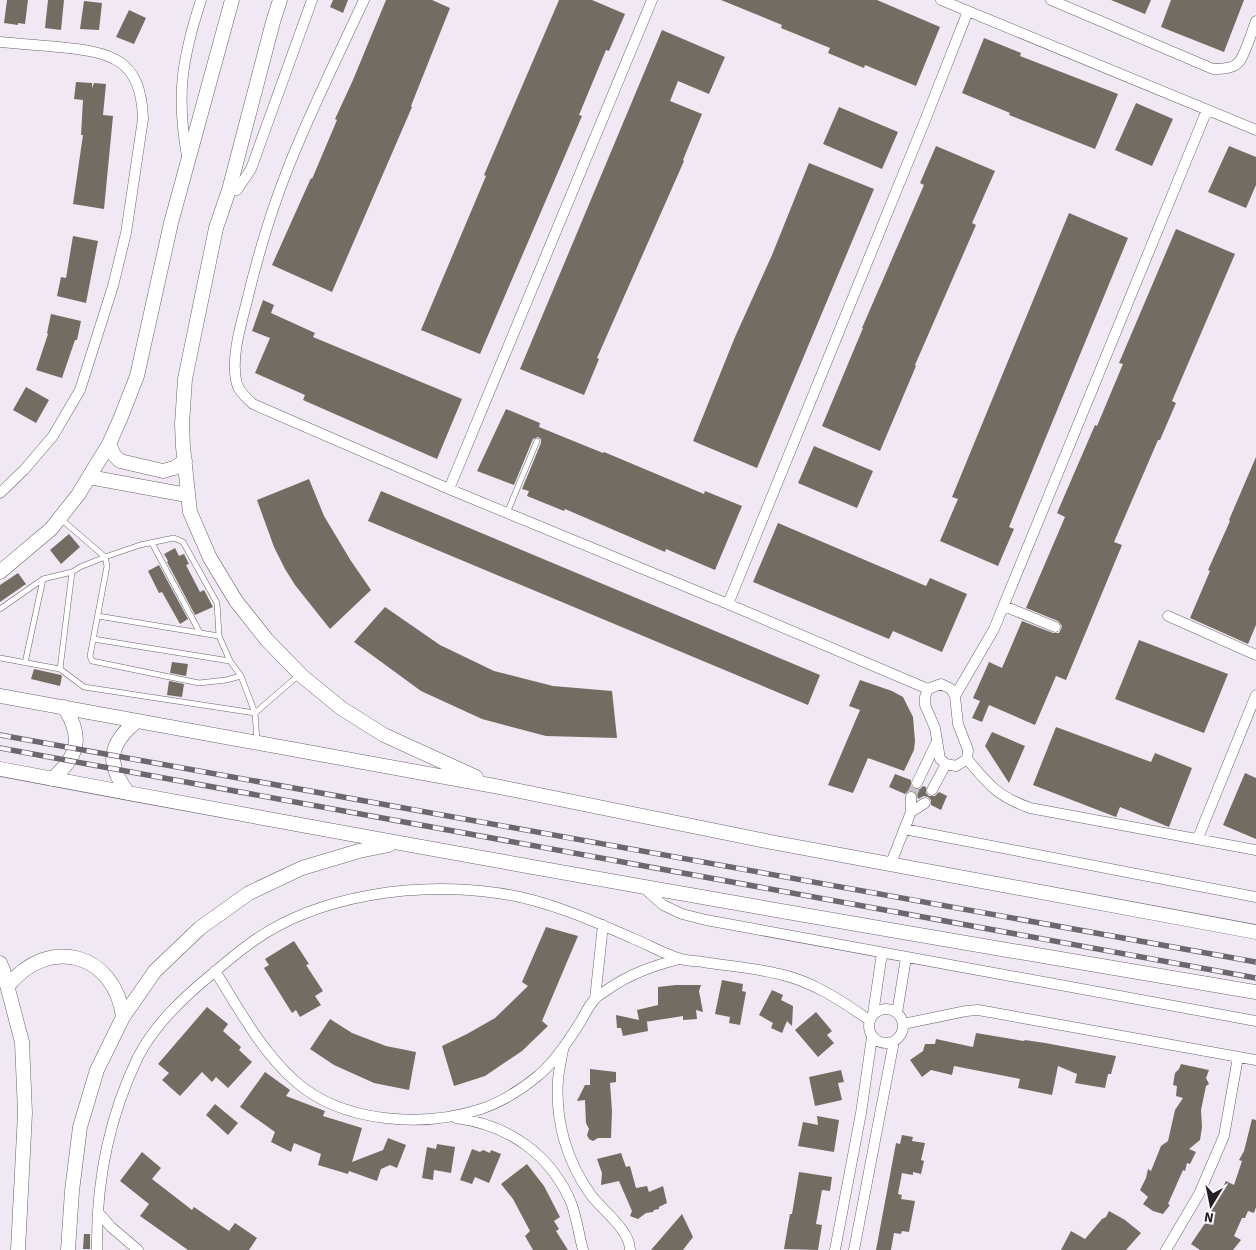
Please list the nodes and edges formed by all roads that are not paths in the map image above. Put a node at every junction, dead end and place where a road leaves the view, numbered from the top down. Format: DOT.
graph roads {
  1 [pos="200,0"];
  2 [pos="232,0"];
  3 [pos="280,0"];
  4 [pos="312,0"];
  5 [pos="364,0"];
  6 [pos="652,0"];
  7 [pos="941,0"];
  8 [pos="1051,0"];
  9 [pos="968,11"];
  10 [pos="1256,21"];
  11 [pos="0,42"];
  12 [pos="1207,110"];
  13 [pos="1256,130"];
  14 [pos="188,160"];
  15 [pos="229,190"];
  16 [pos="537,441"];
  17 [pos="109,444"];
  18 [pos="184,461"];
  19 [pos="89,477"];
  20 [pos="449,489"];
  21 [pos="0,493"];
  22 [pos="188,495"];
  23 [pos="507,513"];
  24 [pos="59,518"];
  25 [pos="152,542"];
  26 [pos="105,557"];
  27 [pos="0,572"];
  28 [pos="72,572"];
  29 [pos="43,579"];
  30 [pos="728,604"];
  31 [pos="1004,606"];
  32 [pos="0,609"];
  33 [pos="98,616"];
  34 [pos="1168,616"];
  35 [pos="1055,627"];
  36 [pos="200,633"];
  37 [pos="219,636"];
  38 [pos="93,640"];
  39 [pos="1256,655"];
  40 [pos="0,658"];
  41 [pos="230,661"];
  42 [pos="25,662"];
  43 [pos="60,669"];
  44 [pos="300,674"];
  45 [pos="241,676"];
  46 [pos="928,689"];
  47 [pos="1256,695"];
  48 [pos="0,696"];
  49 [pos="955,696"];
  50 [pos="64,707"];
  51 [pos="256,713"];
  52 [pos="136,721"];
  53 [pos="937,740"];
  54 [pos="257,743"];
  55 [pos="967,759"];
  56 [pos="946,764"];
  57 [pos="0,769"];
  58 [pos="52,779"];
  59 [pos="917,783"];
  60 [pos="500,787"];
  61 [pos="932,790"];
  62 [pos="128,793"];
  63 [pos="911,797"];
  64 [pos="925,802"];
  65 [pos="911,812"];
  66 [pos="904,829"];
  67 [pos="1198,838"];
  68 [pos="397,844"];
  69 [pos="1256,850"];
  70 [pos="892,863"];
  71 [pos="642,886"];
  72 [pos="1256,897"];
  73 [pos="603,925"];
  74 [pos="1256,932"];
  75 [pos="882,953"];
  76 [pos="679,958"];
  77 [pos="906,958"];
  78 [pos="0,963"];
  79 [pos="215,971"];
  80 [pos="8,986"];
  81 [pos="1256,992"];
  82 [pos="594,999"];
  83 [pos="897,1013"];
  84 [pos="123,1017"];
  85 [pos="871,1017"];
  86 [pos="1256,1021"];
  87 [pos="903,1024"];
  88 [pos="872,1037"];
  89 [pos="894,1041"];
  90 [pos="563,1049"];
  91 [pos="1238,1057"];
  92 [pos="1256,1060"];
  93 [pos="449,1117"];
  94 [pos="98,1212"];
  95 [pos="18,1250"];
  96 [pos="68,1250"];
  97 [pos="97,1250"];
  98 [pos="138,1250"];
  99 [pos="583,1250"];
  100 [pos="630,1250"];
  101 [pos="836,1250"];
  102 [pos="854,1250"];
  103 [pos="1166,1250"];
  1 -- 14 [label="street"];
  2 -- 14 [label="street"];
  3 -- 15 [label="street"];
  4 -- 15 [label="street"];
  5 -- 20 [label="street"];
  6 -- 20 [label="street"];
  7 -- 9 [label="street"];
  8 -- 10 [label="street"];
  9 -- 12 [label="street"];
  9 -- 30 [label="street"];
  11 -- 21 [label="street"];
  12 -- 13 [label="street"];
  12 -- 31 [label="street"];
  14 -- 17 [label="street"];
  15 -- 18 [label="street"];
  16 -- 23 [label="lane"];
  17 -- 18 [label="street"];
  17 -- 19 [label="street"];
  18 -- 22 [label="street"];
  19 -- 22 [label="street"];
  19 -- 24 [label="street"];
  20 -- 23 [label="street"];
  22 -- 44 [label="street"];
  23 -- 30 [label="street"];
  24 -- 26 [label="lane"];
  24 -- 27 [label="street"];
  25 -- 26 [label="lane"];
  25 -- 36 [label="lane"];
  25 -- 37 [label="lane"];
  26 -- 28 [label="lane"];
  26 -- 33 [label="lane"];
  28 -- 29 [label="lane"];
  28 -- 43 [label="lane"];
  29 -- 32 [label="lane"];
  29 -- 42 [label="lane"];
  30 -- 46 [label="street"];
  31 -- 35 [label="street"];
  31 -- 49 [label="street"];
  33 -- 36 [label="lane"];
  33 -- 38 [label="lane"];
  34 -- 39 [label="street"];
  36 -- 37 [label="lane"];
  37 -- 41 [label="lane"];
  38 -- 41 [label="lane"];
  38 -- 45 [label="lane"];
  40 -- 42 [label="lane"];
  41 -- 45 [label="lane"];
  42 -- 43 [label="lane"];
  43 -- 51 [label="lane"];
  44 -- 51 [label="lane"];
  44 -- 60 [label="street"];
  45 -- 51 [label="lane"];
  46 -- 49 [label="street"];
  46 -- 53 [label="street"];
  47 -- 67 [label="street"];
  48 -- 50 [label="street"];
  49 -- 55 [label="street"];
  50 -- 52 [label="street"];
  50 -- 58 [label="street"];
  51 -- 54 [label="lane"];
  52 -- 54 [label="street"];
  52 -- 62 [label="street"];
  53 -- 56 [label="street"];
  53 -- 59 [label="street"];
  54 -- 60 [label="street"];
  55 -- 56 [label="street"];
  55 -- 67 [label="street"];
  56 -- 61 [label="street"];
  57 -- 58 [label="street"];
  58 -- 62 [label="street"];
  60 -- 70 [label="street"];
  62 -- 68 [label="street"];
  63 -- 65 [label="street"];
  64 -- 65 [label="street"];
  65 -- 66 [label="street"];
  66 -- 70 [label="street"];
  66 -- 72 [label="street"];
  67 -- 69 [label="street"];
  68 -- 71 [label="street"];
  68 -- 84 [label="street"];
  70 -- 74 [label="street"];
  71 -- 75 [label="street"];
  71 -- 81 [label="street"];
  73 -- 76 [label="street"];
  73 -- 79 [label="street"];
  73 -- 82 [label="street"];
  75 -- 77 [label="street"];
  75 -- 85 [label="street"];
  76 -- 82 [label="street"];
  76 -- 85 [label="street"];
  77 -- 83 [label="street"];
  77 -- 86 [label="street"];
  78 -- 80 [label="street"];
  79 -- 93 [label="street"];
  79 -- 94 [label="street"];
  80 -- 84 [label="street"];
  80 -- 95 [label="street"];
  82 -- 90 [label="street"];
  83 -- 85 [label="street"];
  83 -- 87 [label="street"];
  84 -- 96 [label="street"];
  85 -- 88 [label="street"];
  87 -- 89 [label="street"];
  87 -- 91 [label="street"];
  88 -- 89 [label="street"];
  88 -- 101 [label="street"];
  89 -- 102 [label="street"];
  90 -- 93 [label="street"];
  90 -- 100 [label="street"];
  91 -- 92 [label="street"];
  91 -- 103 [label="street"];
  93 -- 99 [label="street"];
  94 -- 97 [label="street"];
  94 -- 98 [label="street"];
}
